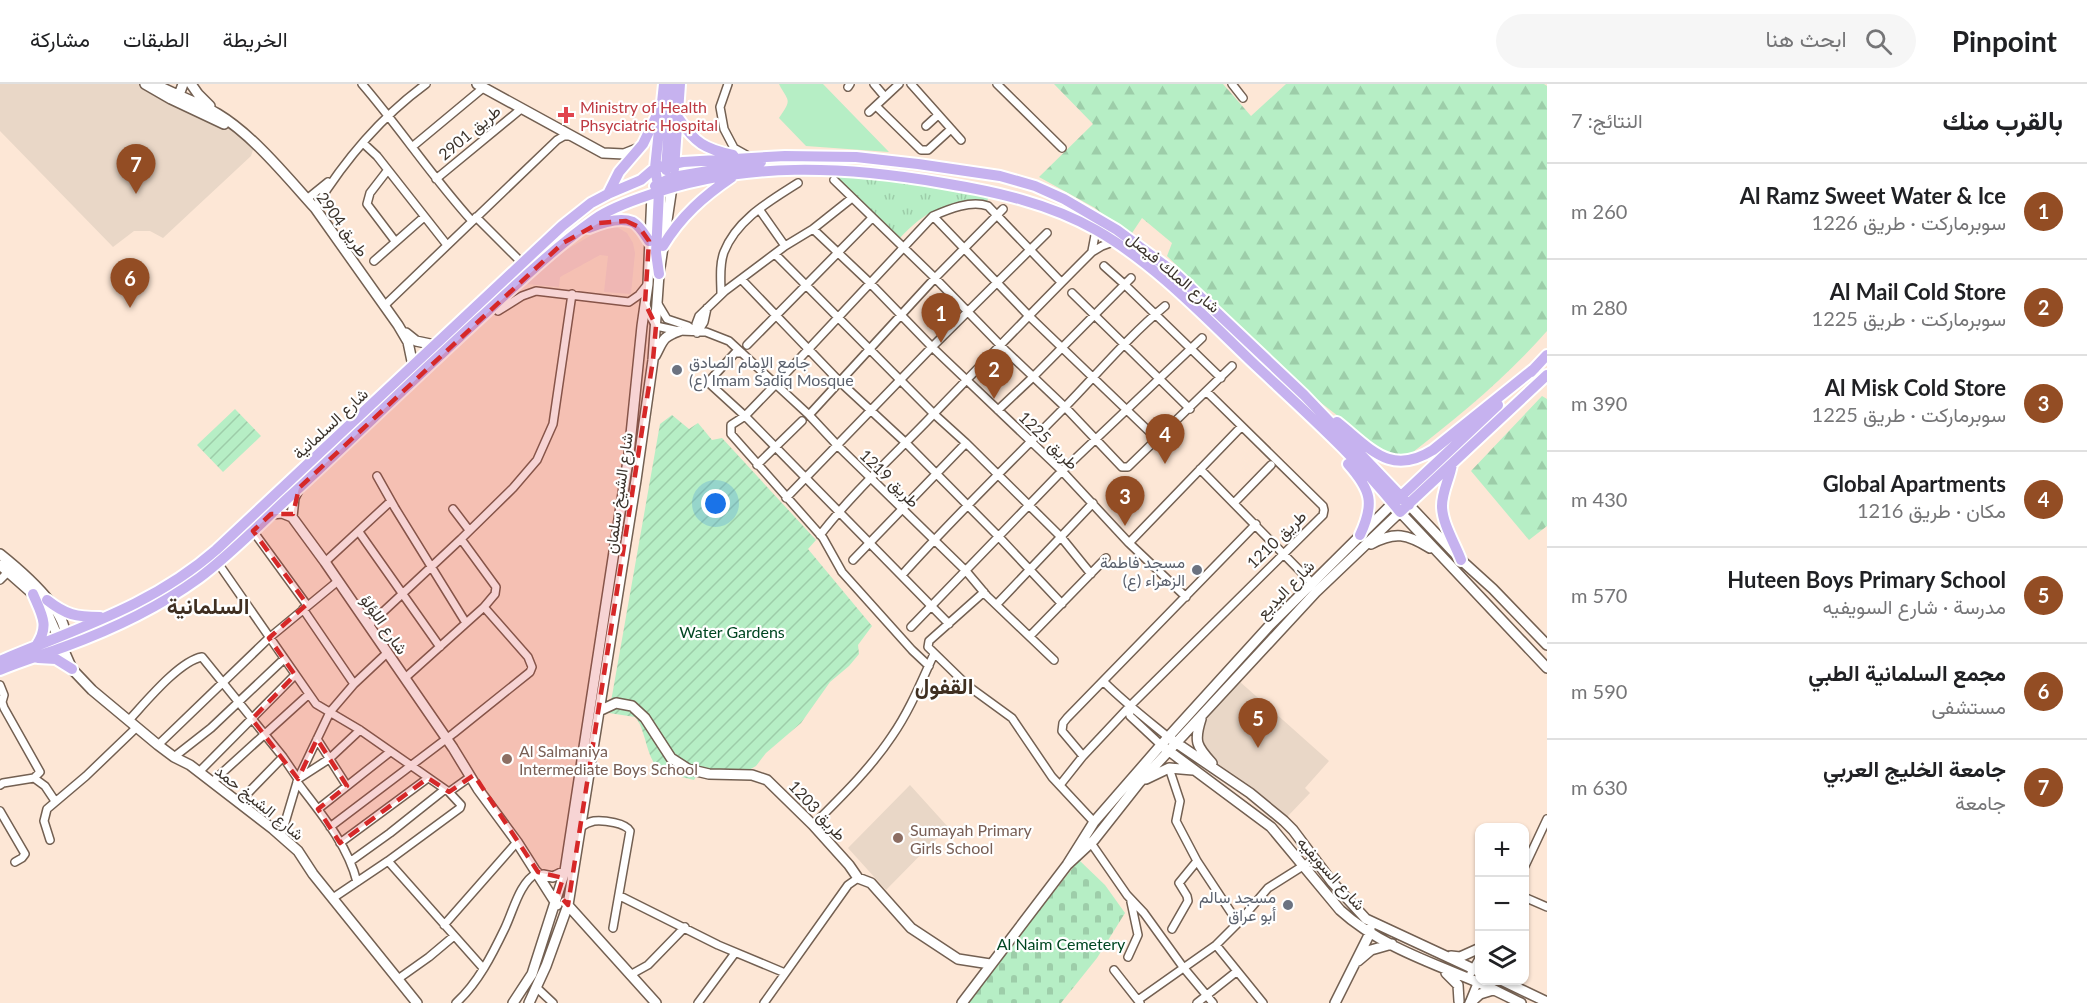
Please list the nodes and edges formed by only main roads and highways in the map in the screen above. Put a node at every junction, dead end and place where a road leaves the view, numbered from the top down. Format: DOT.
graph roads {
  1 [pos="664,84"];
  2 [pos="672,84"];
  3 [pos="680,84"];
  4 [pos="662,100"];
  5 [pos="679,119"];
  6 [pos="785,156"];
  7 [pos="747,157"];
  8 [pos="737,174"];
  9 [pos="663,178"];
  10 [pos="608,194"];
  11 [pos="580,231"];
  12 [pos="649,241"];
  13 [pos="563,243"];
  14 [pos="663,246"];
  15 [pos="659,274"];
  16 [pos="1547,355"];
  17 [pos="1535,368"];
  18 [pos="1547,375"];
  19 [pos="1300,399"];
  20 [pos="1452,464"];
  21 [pos="1401,504"];
  22 [pos="1360,535"];
  23 [pos="1461,560"];
  24 [pos="33,594"];
  25 [pos="47,600"];
  26 [pos="106,617"];
  27 [pos="36,646"];
  28 [pos="23,660"];
  29 [pos="0,661"];
  30 [pos="72,669"];
  31 [pos="0,670"];
  1 -- 4 [label="main road"];
  2 -- 9 [label="main road"];
  3 -- 5 [label="main road, شارع الشيخ سلمان"];
  4 -- 9 [label="main road"];
  4 -- 10 [label="main road"];
  5 -- 7 [label="main road"];
  5 -- 9 [label="main road, شارع الشيخ سلمان"];
  6 -- 7 [label="main road, شارع الملك فيصل"];
  6 -- 9 [label="main road"];
  6 -- 19 [label="main road, شارع الملك فيصل"];
  7 -- 9 [label="main road, شارع الملك فيصل"];
  8 -- 9 [label="main road, شارع الملك فيصل"];
  8 -- 14 [label="main road"];
  8 -- 19 [label="main road, شارع الملك فيصل"];
  9 -- 10 [label="main road, شارع السلمانية"];
  9 -- 11 [label="main road, شارع السلمانية"];
  9 -- 13 [label="main road"];
  9 -- 15 [label="main road"];
  10 -- 26 [label="main road, شارع السلمانية"];
  11 -- 12 [label="main road"];
  11 -- 13 [label="main road, شارع السلمانية"];
  13 -- 28 [label="main road, شارع السلمانية"];
  16 -- 17 [label="main road, شارع البديع"];
  17 -- 19 [label="main road"];
  17 -- 21 [label="main road, شارع البديع"];
  18 -- 20 [label="main road, شارع البديع"];
  19 -- 21 [label="main road, شارع الملك فيصل"];
  19 -- 22 [label="main road"];
  20 -- 21 [label="main road, شارع البديع"];
  20 -- 23 [label="main road"];
  24 -- 27 [label="main road"];
  25 -- 26 [label="main road"];
  26 -- 27 [label="main road, شارع السلمانية"];
  27 -- 29 [label="main road, شارع السلمانية"];
  28 -- 30 [label="main road"];
  28 -- 31 [label="main road, شارع السلمانية"];
}
